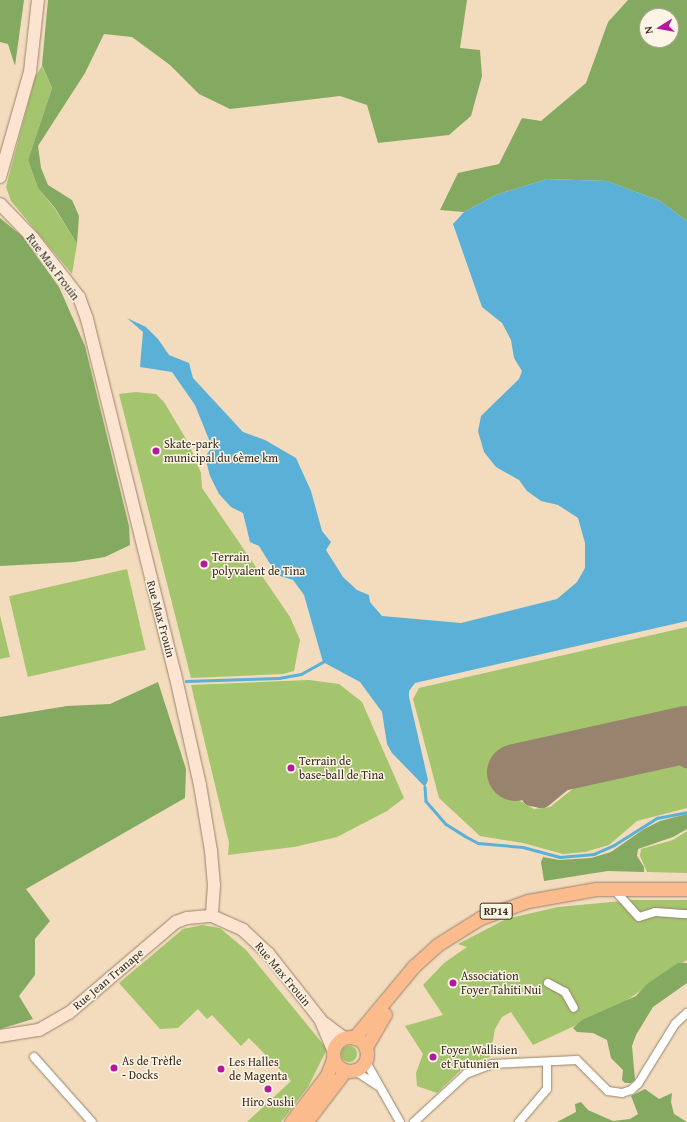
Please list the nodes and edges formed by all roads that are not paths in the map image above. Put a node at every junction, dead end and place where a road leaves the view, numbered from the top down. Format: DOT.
graph roads {
  1 [pos="38,0"];
  2 [pos="0,177"];
  3 [pos="0,204"];
  4 [pos="687,889"];
  5 [pos="618,894"];
  6 [pos="687,895"];
  7 [pos="687,914"];
  8 [pos="212,916"];
  9 [pos="548,982"];
  10 [pos="574,1008"];
  11 [pos="687,1013"];
  12 [pos="320,1019"];
  13 [pos="0,1036"];
  14 [pos="349,1038"];
  15 [pos="366,1047"];
  16 [pos="333,1054"];
  17 [pos="34,1057"];
  18 [pos="366,1062"];
  19 [pos="547,1062"];
  20 [pos="350,1071"];
  21 [pos="378,1086"];
  22 [pos="92,1122"];
  23 [pos="291,1122"];
  24 [pos="306,1122"];
  25 [pos="400,1122"];
  26 [pos="414,1122"];
  27 [pos="519,1122"];
  1 -- 2 [label="street"];
  3 -- 8 [label="street, Rue Max Frouin"];
  4 -- 14 [label="main road, RP14"];
  5 -- 6 [label="main road, RP14"];
  5 -- 7 [label="street"];
  5 -- 15 [label="main road, RP14"];
  8 -- 12 [label="street, Rue Max Frouin"];
  8 -- 13 [label="street, Rue Jean Tranape"];
  9 -- 10 [label="street"];
  11 -- 19 [label="street"];
  12 -- 14 [label="street, Rue Max Frouin"];
  12 -- 16 [label="street, Rue Max Frouin"];
  14 -- 15 [label="main road"];
  14 -- 16 [label="main road"];
  15 -- 18 [label="main road"];
  16 -- 20 [label="main road"];
  16 -- 23 [label="main road"];
  17 -- 22 [label="street"];
  18 -- 20 [label="main road"];
  18 -- 21 [label="street"];
  19 -- 26 [label="street"];
  19 -- 27 [label="street"];
  20 -- 21 [label="street"];
  20 -- 24 [label="main road"];
  21 -- 25 [label="street"];
}
